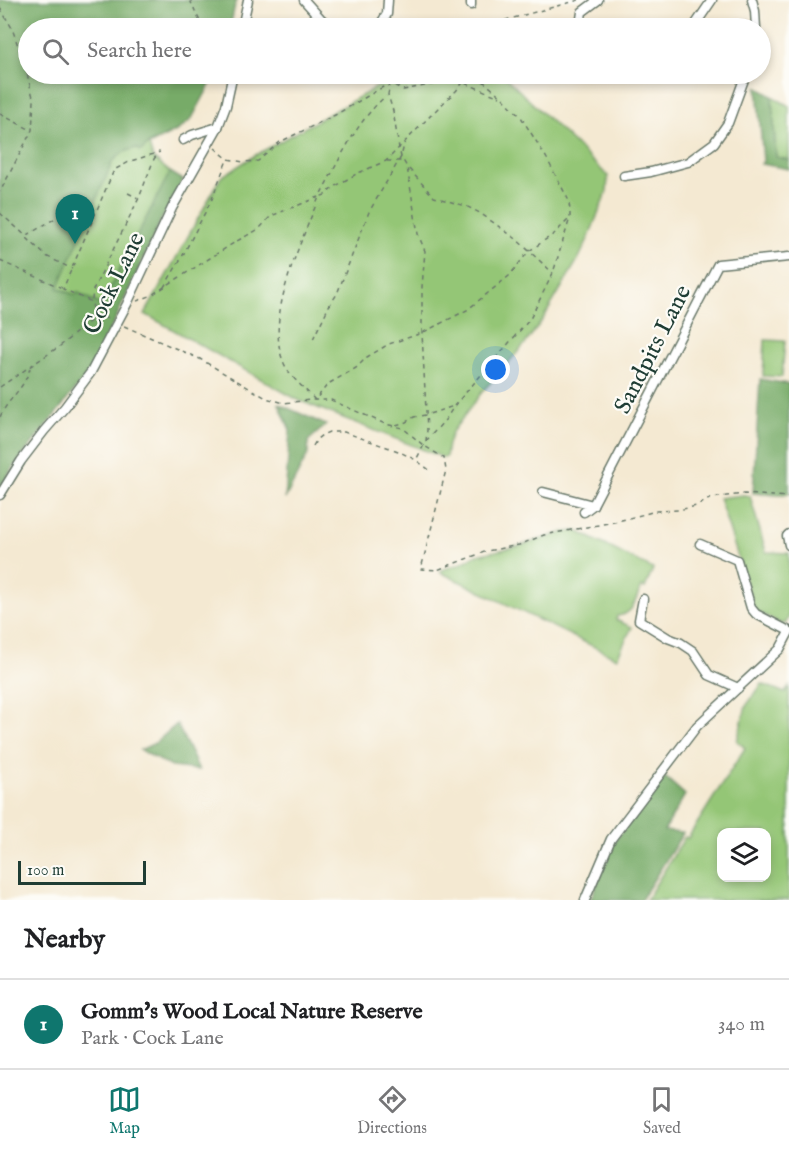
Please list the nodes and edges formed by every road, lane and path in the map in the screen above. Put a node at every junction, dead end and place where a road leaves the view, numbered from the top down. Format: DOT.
graph roads {
  1 [pos="190,0"];
  2 [pos="248,0"];
  3 [pos="304,0"];
  4 [pos="388,0"];
  5 [pos="579,0"];
  6 [pos="598,0"];
  7 [pos="712,0"];
  8 [pos="752,0"];
  9 [pos="0,8"];
  10 [pos="198,18"];
  11 [pos="244,18"];
  12 [pos="320,18"];
  13 [pos="384,18"];
  14 [pos="513,18"];
  15 [pos="581,18"];
  16 [pos="700,18"];
  17 [pos="755,18"];
  18 [pos="18,46"];
  19 [pos="30,84"];
  20 [pos="231,84"];
  21 [pos="388,84"];
  22 [pos="390,84"];
  23 [pos="392,84"];
  24 [pos="435,84"];
  25 [pos="462,84"];
  26 [pos="466,84"];
  27 [pos="487,84"];
  28 [pos="742,84"];
  29 [pos="387,95"];
  30 [pos="503,98"];
  31 [pos="0,114"];
  32 [pos="218,127"];
  33 [pos="32,130"];
  34 [pos="183,140"];
  35 [pos="406,140"];
  36 [pos="209,144"];
  37 [pos="399,148"];
  38 [pos="401,157"];
  39 [pos="228,159"];
  40 [pos="386,161"];
  41 [pos="399,161"];
  42 [pos="404,161"];
  43 [pos="408,166"];
  44 [pos="624,176"];
  45 [pos="0,192"];
  46 [pos="128,193"];
  47 [pos="139,198"];
  48 [pos="319,198"];
  49 [pos="0,213"];
  50 [pos="95,215"];
  51 [pos="570,218"];
  52 [pos="26,236"];
  53 [pos="529,251"];
  54 [pos="789,257"];
  55 [pos="0,261"];
  56 [pos="73,269"];
  57 [pos="554,273"];
  58 [pos="163,287"];
  59 [pos="63,289"];
  60 [pos="92,302"];
  61 [pos="128,304"];
  62 [pos="110,318"];
  63 [pos="94,319"];
  64 [pos="122,325"];
  65 [pos="422,333"];
  66 [pos="313,339"];
  67 [pos="30,367"];
  68 [pos="0,387"];
  69 [pos="315,400"];
  70 [pos="454,406"];
  71 [pos="426,415"];
  72 [pos="0,417"];
  73 [pos="394,426"];
  74 [pos="426,441"];
  75 [pos="423,445"];
  76 [pos="313,446"];
  77 [pos="416,460"];
  78 [pos="432,472"];
  79 [pos="543,492"];
  80 [pos="0,495"];
  81 [pos="789,496"];
  82 [pos="593,506"];
  83 [pos="584,512"];
  84 [pos="789,534"];
  85 [pos="700,544"];
  86 [pos="789,544"];
  87 [pos="643,599"];
  88 [pos="789,632"];
  89 [pos="738,688"];
  90 [pos="585,900"];
  1 -- 10 [label="path"];
  2 -- 11 [label="street"];
  3 -- 12 [label="street"];
  4 -- 13 [label="street"];
  5 -- 14 [label="path"];
  6 -- 15 [label="street"];
  7 -- 16 [label="street"];
  8 -- 17 [label="street"];
  9 -- 18 [label="path"];
  19 -- 33 [label="path"];
  20 -- 32 [label="street, Cock Lane"];
  21 -- 39 [label="path"];
  22 -- 29 [label="path"];
  23 -- 24 [label="path"];
  25 -- 35 [label="path"];
  26 -- 30 [label="path"];
  27 -- 30 [label="path"];
  28 -- 44 [label="street"];
  29 -- 37 [label="path"];
  29 -- 48 [label="path"];
  30 -- 51 [label="path"];
  31 -- 33 [label="path"];
  32 -- 34 [label="street"];
  32 -- 36 [label="street, Cock Lane"];
  33 -- 45 [label="path"];
  35 -- 37 [label="path"];
  35 -- 38 [label="path"];
  36 -- 39 [label="path"];
  36 -- 61 [label="street, Cock Lane"];
  37 -- 38 [label="path"];
  37 -- 40 [label="path"];
  38 -- 41 [label="path"];
  38 -- 42 [label="path"];
  39 -- 58 [label="path"];
  40 -- 41 [label="path"];
  40 -- 48 [label="path"];
  41 -- 42 [label="path"];
  41 -- 66 [label="path"];
  42 -- 43 [label="path"];
  43 -- 53 [label="path"];
  43 -- 65 [label="path"];
  46 -- 47 [label="path"];
  47 -- 50 [label="path"];
  47 -- 60 [label="path"];
  48 -- 58 [label="path"];
  48 -- 69 [label="path"];
  49 -- 52 [label="path"];
  50 -- 52 [label="path"];
  50 -- 56 [label="path"];
  51 -- 53 [label="path"];
  51 -- 57 [label="path"];
  52 -- 56 [label="path"];
  53 -- 57 [label="path"];
  53 -- 65 [label="path"];
  54 -- 82 [label="street, Sandpits Lane"];
  55 -- 59 [label="path"];
  56 -- 59 [label="path"];
  57 -- 70 [label="path"];
  58 -- 61 [label="path"];
  59 -- 60 [label="path"];
  60 -- 63 [label="path"];
  61 -- 80 [label="street, Cock Lane"];
  62 -- 63 [label="path"];
  63 -- 67 [label="path"];
  64 -- 69 [label="path"];
  65 -- 69 [label="path"];
  65 -- 71 [label="path"];
  67 -- 68 [label="path"];
  67 -- 72 [label="path"];
  69 -- 73 [label="path"];
  70 -- 71 [label="path"];
  70 -- 74 [label="path"];
  71 -- 73 [label="path"];
  71 -- 74 [label="path"];
  73 -- 75 [label="path"];
  74 -- 75 [label="path"];
  75 -- 77 [label="path"];
  75 -- 81 [label="path"];
  76 -- 77 [label="path"];
  77 -- 78 [label="path"];
  79 -- 82 [label="street"];
  82 -- 83 [label="street, Sandpits Lane"];
  84 -- 86 [label="street"];
  85 -- 88 [label="street"];
  87 -- 89 [label="street"];
  88 -- 89 [label="street"];
  89 -- 90 [label="street"];
}
